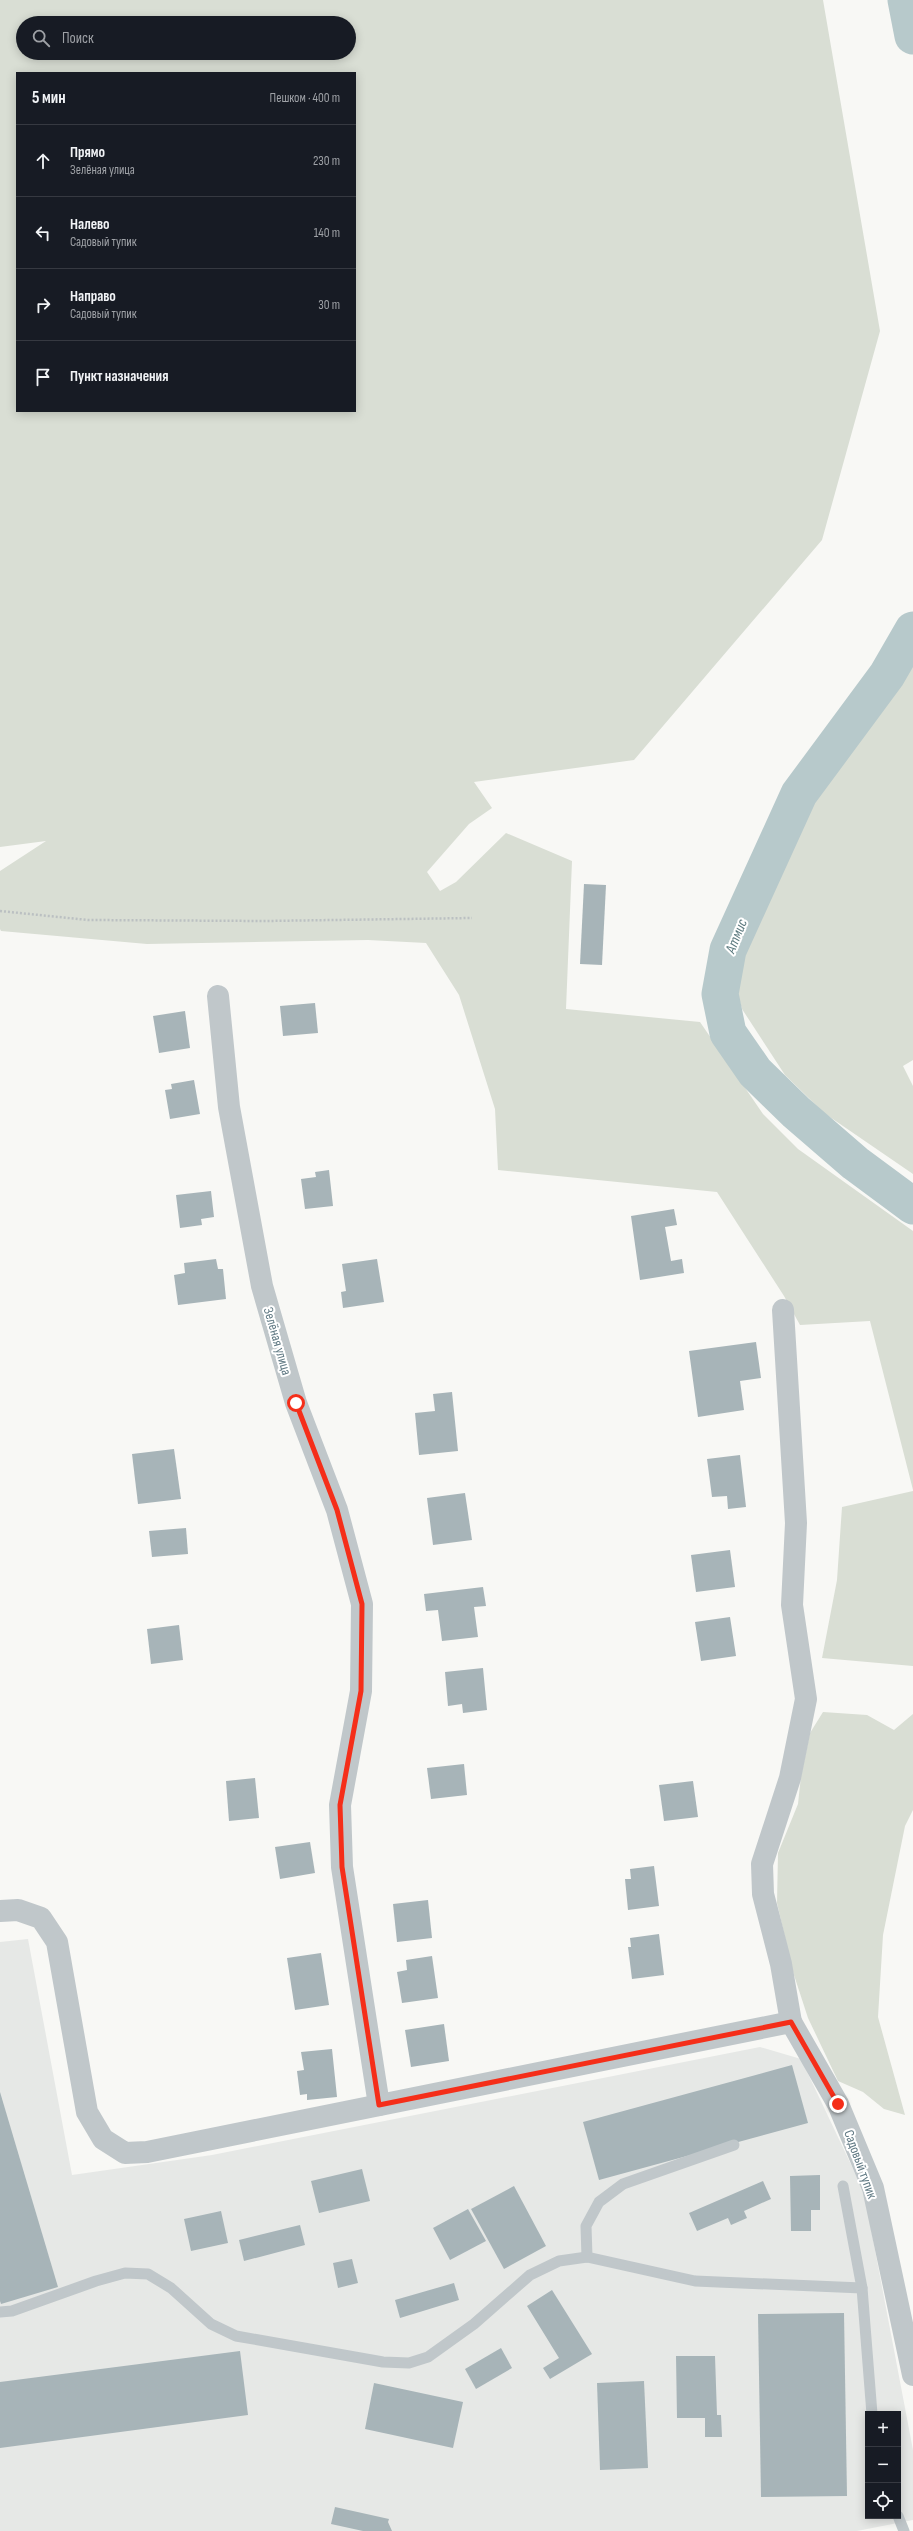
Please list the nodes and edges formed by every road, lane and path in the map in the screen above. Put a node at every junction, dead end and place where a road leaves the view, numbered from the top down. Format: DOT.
graph roads {
  1 [pos="0,911"];
  2 [pos="472,918"];
  3 [pos="218,996"];
  4 [pos="783,1310"];
  5 [pos="0,1911"];
  6 [pos="791,2022"];
  7 [pos="379,2105"];
  8 [pos="734,2145"];
  9 [pos="842,2186"];
  10 [pos="587,2257"];
  11 [pos="862,2288"];
  12 [pos="0,2312"];
  13 [pos="913,2375"];
  14 [pos="872,2411"];
  15 [pos="899,2519"];
  16 [pos="904,2531"];
  1 -- 2 [label="path"];
  3 -- 7 [label="street, Зелёная улица"];
  4 -- 6 [label="street"];
  5 -- 7 [label="street"];
  6 -- 7 [label="street"];
  6 -- 13 [label="street, Садовый тупик"];
  8 -- 10 [label="lane"];
  9 -- 11 [label="lane"];
  10 -- 11 [label="lane"];
  10 -- 12 [label="lane"];
  11 -- 14 [label="lane"];
  15 -- 16 [label="lane"];
}
